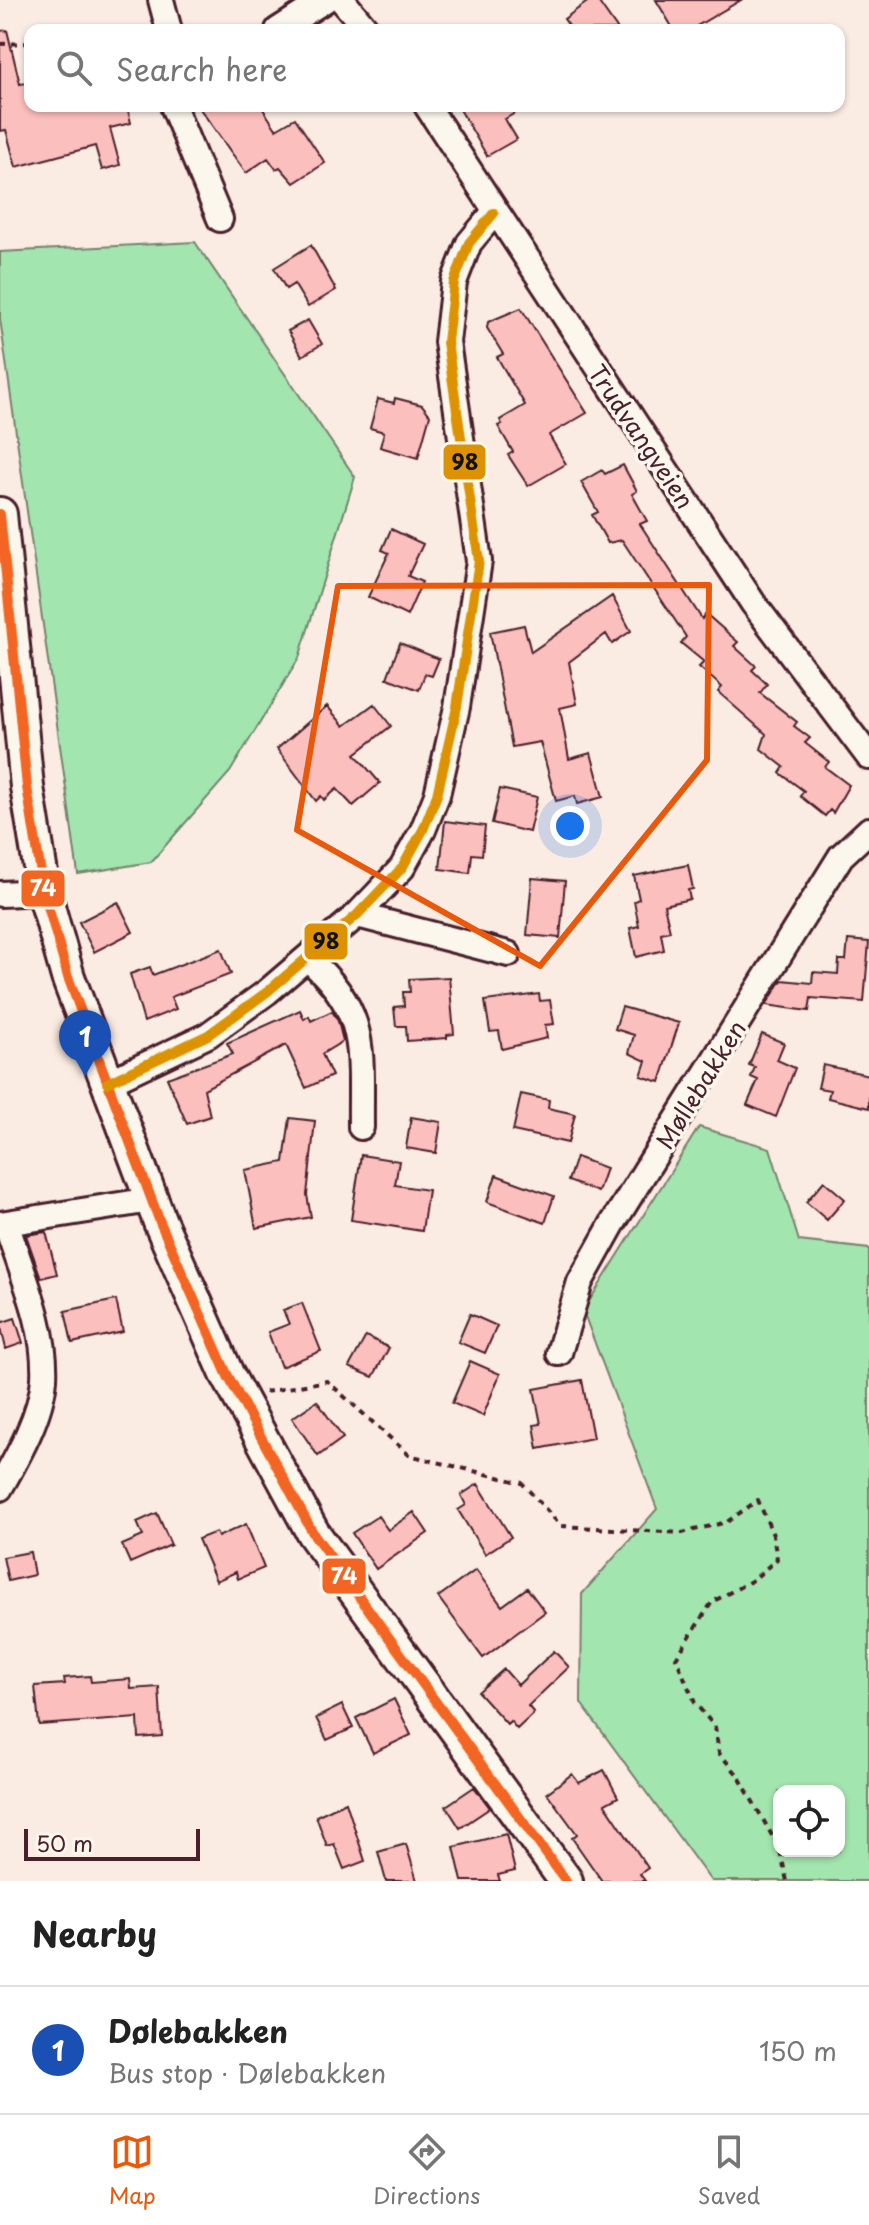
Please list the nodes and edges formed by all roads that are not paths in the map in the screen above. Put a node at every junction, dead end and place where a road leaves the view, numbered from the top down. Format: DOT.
graph roads {
  1 [pos="161,0"];
  2 [pos="325,0"];
  3 [pos="342,0"];
  4 [pos="167,24"];
  5 [pos="287,24"];
  6 [pos="362,24"];
  7 [pos="175,112"];
  8 [pos="431,112"];
  9 [pos="494,213"];
  10 [pos="220,219"];
  11 [pos="0,514"];
  12 [pos="7,628"];
  13 [pos="869,757"];
  14 [pos="869,830"];
  15 [pos="44,892"];
  16 [pos="0,894"];
  17 [pos="357,915"];
  18 [pos="508,954"];
  19 [pos="307,958"];
  20 [pos="107,1083"];
  21 [pos="361,1127"];
  22 [pos="151,1200"];
  23 [pos="3,1223"];
  24 [pos="559,1353"];
  25 [pos="0,1488"];
  26 [pos="566,1881"];
  1 -- 4 [label="street"];
  2 -- 5 [label="street"];
  3 -- 6 [label="street"];
  7 -- 10 [label="street"];
  8 -- 9 [label="street, Trudvangveien"];
  9 -- 13 [label="street, Trudvangveien"];
  9 -- 17 [label="street"];
  11 -- 12 [label="main road"];
  12 -- 15 [label="main road"];
  14 -- 24 [label="street, Møllebakken"];
  15 -- 16 [label="street"];
  15 -- 20 [label="main road"];
  17 -- 18 [label="street"];
  17 -- 19 [label="street"];
  19 -- 20 [label="street"];
  19 -- 21 [label="street"];
  20 -- 22 [label="main road"];
  22 -- 23 [label="street"];
  22 -- 26 [label="main road"];
  23 -- 25 [label="street"];
}
